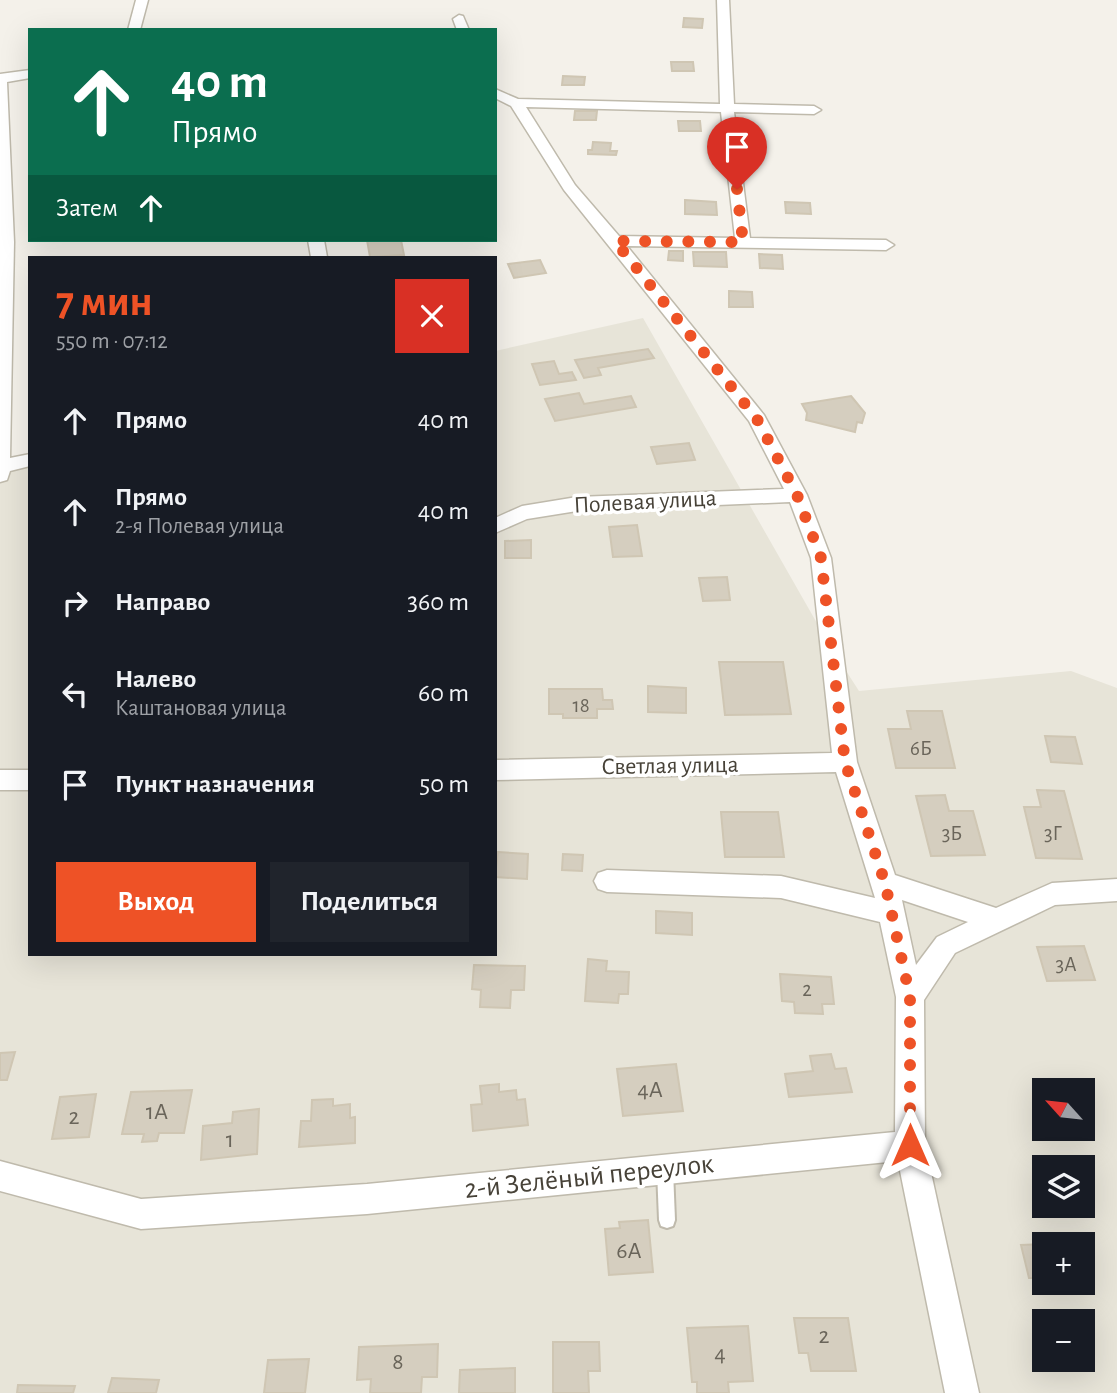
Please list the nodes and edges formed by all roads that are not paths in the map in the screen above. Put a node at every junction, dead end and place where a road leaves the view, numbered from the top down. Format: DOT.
graph roads {
  1 [pos="142,0"];
  2 [pos="723,0"];
  3 [pos="135,28"];
  4 [pos="28,74"];
  5 [pos="0,78"];
  6 [pos="497,94"];
  7 [pos="516,103"];
  8 [pos="727,108"];
  9 [pos="814,110"];
  10 [pos="615,241"];
  11 [pos="743,242"];
  12 [pos="886,245"];
  13 [pos="3,267"];
  14 [pos="28,461"];
  15 [pos="1,471"];
  16 [pos="797,495"];
  17 [pos="497,525"];
  18 [pos="845,762"];
  19 [pos="497,770"];
  20 [pos="0,780"];
  21 [pos="28,780"];
  22 [pos="607,881"];
  23 [pos="885,883"];
  24 [pos="1117,890"];
  25 [pos="891,914"];
  26 [pos="997,920"];
  27 [pos="910,997"];
  28 [pos="910,1145"];
  29 [pos="665,1169"];
  30 [pos="0,1176"];
  31 [pos="667,1220"];
  32 [pos="962,1393"];
  1 -- 3 [label="street"];
  2 -- 8 [label="street"];
  4 -- 5 [label="street"];
  5 -- 13 [label="street"];
  6 -- 7 [label="street"];
  7 -- 8 [label="street"];
  7 -- 10 [label="street"];
  8 -- 9 [label="street"];
  8 -- 11 [label="street"];
  10 -- 11 [label="street"];
  10 -- 16 [label="street"];
  11 -- 12 [label="street"];
  13 -- 15 [label="street"];
  14 -- 15 [label="street"];
  16 -- 17 [label="street, Полевая улица"];
  16 -- 18 [label="street"];
  18 -- 19 [label="street, Светлая улица"];
  18 -- 23 [label="street"];
  20 -- 21 [label="street"];
  22 -- 25 [label="street"];
  23 -- 25 [label="street"];
  23 -- 26 [label="street"];
  24 -- 26 [label="street"];
  25 -- 27 [label="street"];
  26 -- 27 [label="street"];
  27 -- 28 [label="street"];
  28 -- 29 [label="street, 2-й Зелёный переулок"];
  28 -- 32 [label="street"];
  29 -- 30 [label="street, 2-й Зелёный переулок"];
  29 -- 31 [label="lane"];
}
